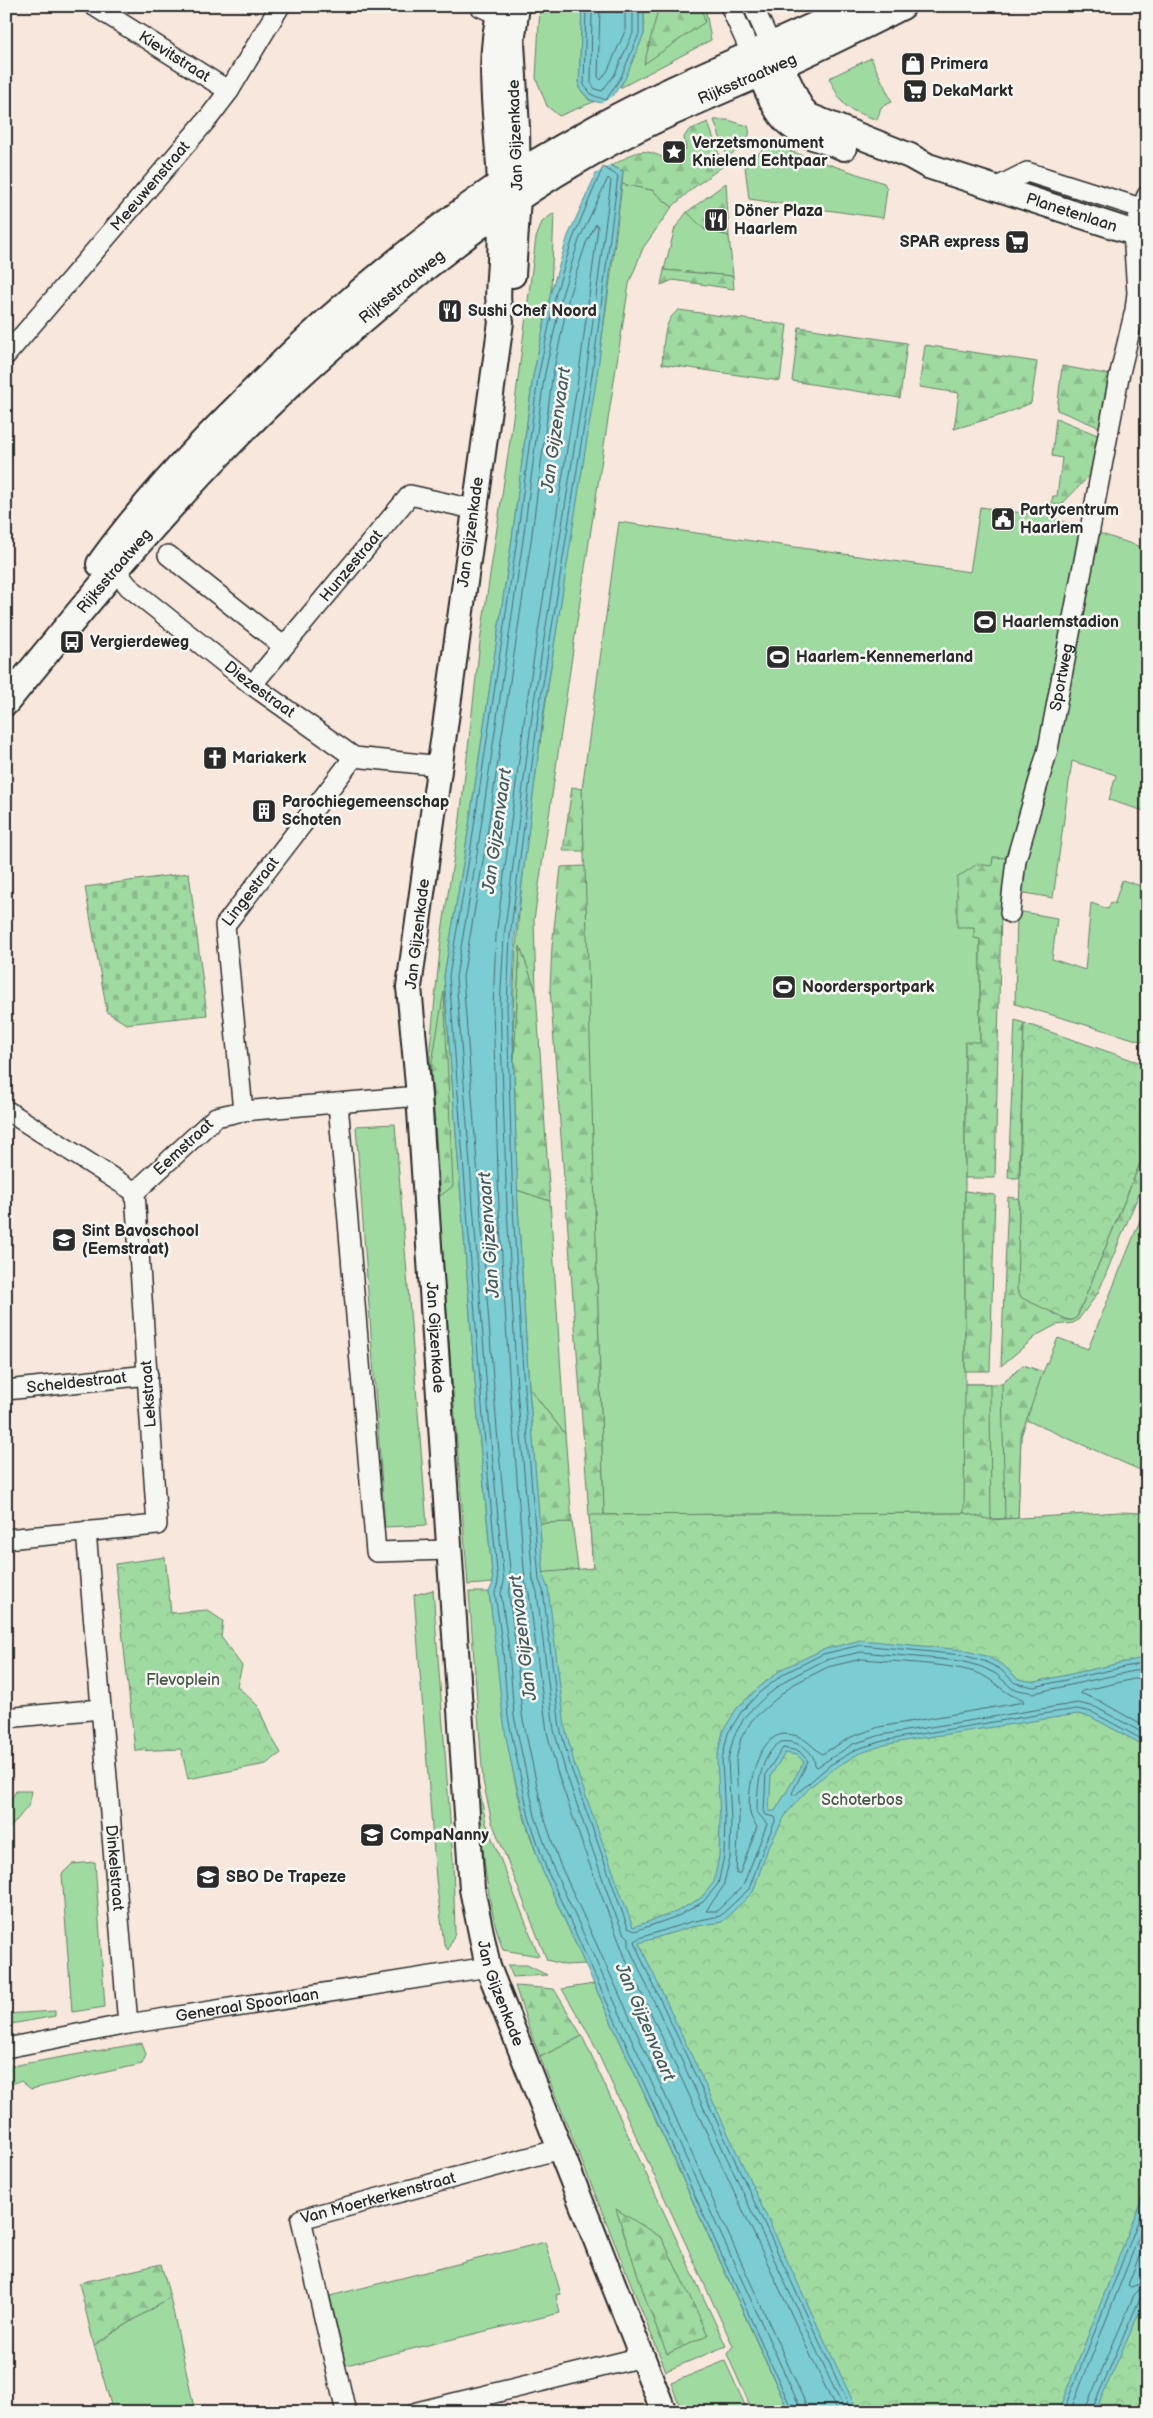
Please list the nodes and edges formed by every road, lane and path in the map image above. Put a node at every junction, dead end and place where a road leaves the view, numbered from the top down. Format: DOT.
graph roads {
  1 [pos="94,6"];
  2 [pos="280,6"];
  3 [pos="730,6"];
  4 [pos="753,6"];
  5 [pos="857,6"];
  6 [pos="902,6"];
  7 [pos="502,11"];
  8 [pos="766,60"];
  9 [pos="229,91"];
  10 [pos="996,188"];
  11 [pos="509,192"];
  12 [pos="1145,205"];
  13 [pos="1140,234"];
  14 [pos="6,355"];
  15 [pos="474,509"];
  16 [pos="168,555"];
  17 [pos="110,564"];
  18 [pos="283,646"];
  19 [pos="6,685"];
  20 [pos="252,685"];
  21 [pos="6,702"];
  22 [pos="354,757"];
  23 [pos="441,766"];
  24 [pos="1010,913"];
  25 [pos="419,1096"];
  26 [pos="338,1103"];
  27 [pos="6,1110"];
  28 [pos="243,1112"];
  29 [pos="135,1192"];
  30 [pos="148,1375"];
  31 [pos="6,1390"];
  32 [pos="86,1531"];
  33 [pos="6,1539"];
  34 [pos="449,1550"];
  35 [pos="100,1709"];
  36 [pos="6,1718"];
  37 [pos="488,1967"];
  38 [pos="128,2024"];
  39 [pos="6,2048"];
  40 [pos="560,2149"];
  41 [pos="642,2357"];
  42 [pos="346,2412"];
  43 [pos="417,2412"];
  44 [pos="664,2412"];
  1 -- 9 [label="street, Kievitstraat"];
  2 -- 9 [label="street, Meeuwenstraat"];
  3 -- 8 [label="street"];
  4 -- 8 [label="street"];
  5 -- 8 [label="main road, Rijksstraatweg"];
  6 -- 8 [label="main road, Rijksstraatweg"];
  7 -- 11 [label="street, Jan Gijzenkade"];
  8 -- 10 [label="street, Planetenlaan"];
  8 -- 11 [label="main road, Rijksstraatweg"];
  9 -- 14 [label="street, Meeuwenstraat"];
  10 -- 12 [label="street, Planetenlaan"];
  10 -- 13 [label="street, Planetenlaan"];
  11 -- 15 [label="street, Jan Gijzenkade"];
  11 -- 17 [label="main road, Rijksstraatweg"];
  12 -- 13 [label="street"];
  13 -- 24 [label="street, Sportweg"];
  15 -- 18 [label="street, Hunzestraat"];
  15 -- 23 [label="street, Jan Gijzenkade"];
  16 -- 18 [label="street"];
  17 -- 19 [label="main road, Rijksstraatweg"];
  17 -- 20 [label="street, Diezestraat"];
  17 -- 21 [label="main road, Rijksstraatweg"];
  18 -- 20 [label="street, Hunzestraat"];
  20 -- 22 [label="street, Diezestraat"];
  22 -- 23 [label="street, Diezestraat"];
  22 -- 28 [label="street, Lingestraat"];
  23 -- 25 [label="street, Jan Gijzenkade"];
  25 -- 26 [label="street, Eemstraat"];
  25 -- 34 [label="street, Jan Gijzenkade"];
  26 -- 28 [label="street, Eemstraat"];
  26 -- 34 [label="street"];
  27 -- 29 [label="street"];
  28 -- 29 [label="street, Eemstraat"];
  29 -- 30 [label="street, Lekstraat"];
  30 -- 31 [label="street, Scheldestraat"];
  30 -- 32 [label="street, Lekstraat"];
  32 -- 33 [label="street"];
  32 -- 35 [label="street"];
  34 -- 37 [label="street, Jan Gijzenkade"];
  35 -- 36 [label="street"];
  35 -- 38 [label="street, Dinkelstraat"];
  37 -- 38 [label="street, Generaal Spoorlaan"];
  37 -- 40 [label="street, Jan Gijzenkade"];
  38 -- 39 [label="street, Generaal Spoorlaan"];
  40 -- 41 [label="street, Jan Gijzenkade"];
  40 -- 42 [label="street, Van Moerkerkenstraat"];
  41 -- 43 [label="street"];
  41 -- 44 [label="street, Jan Gijzenkade"];
}
